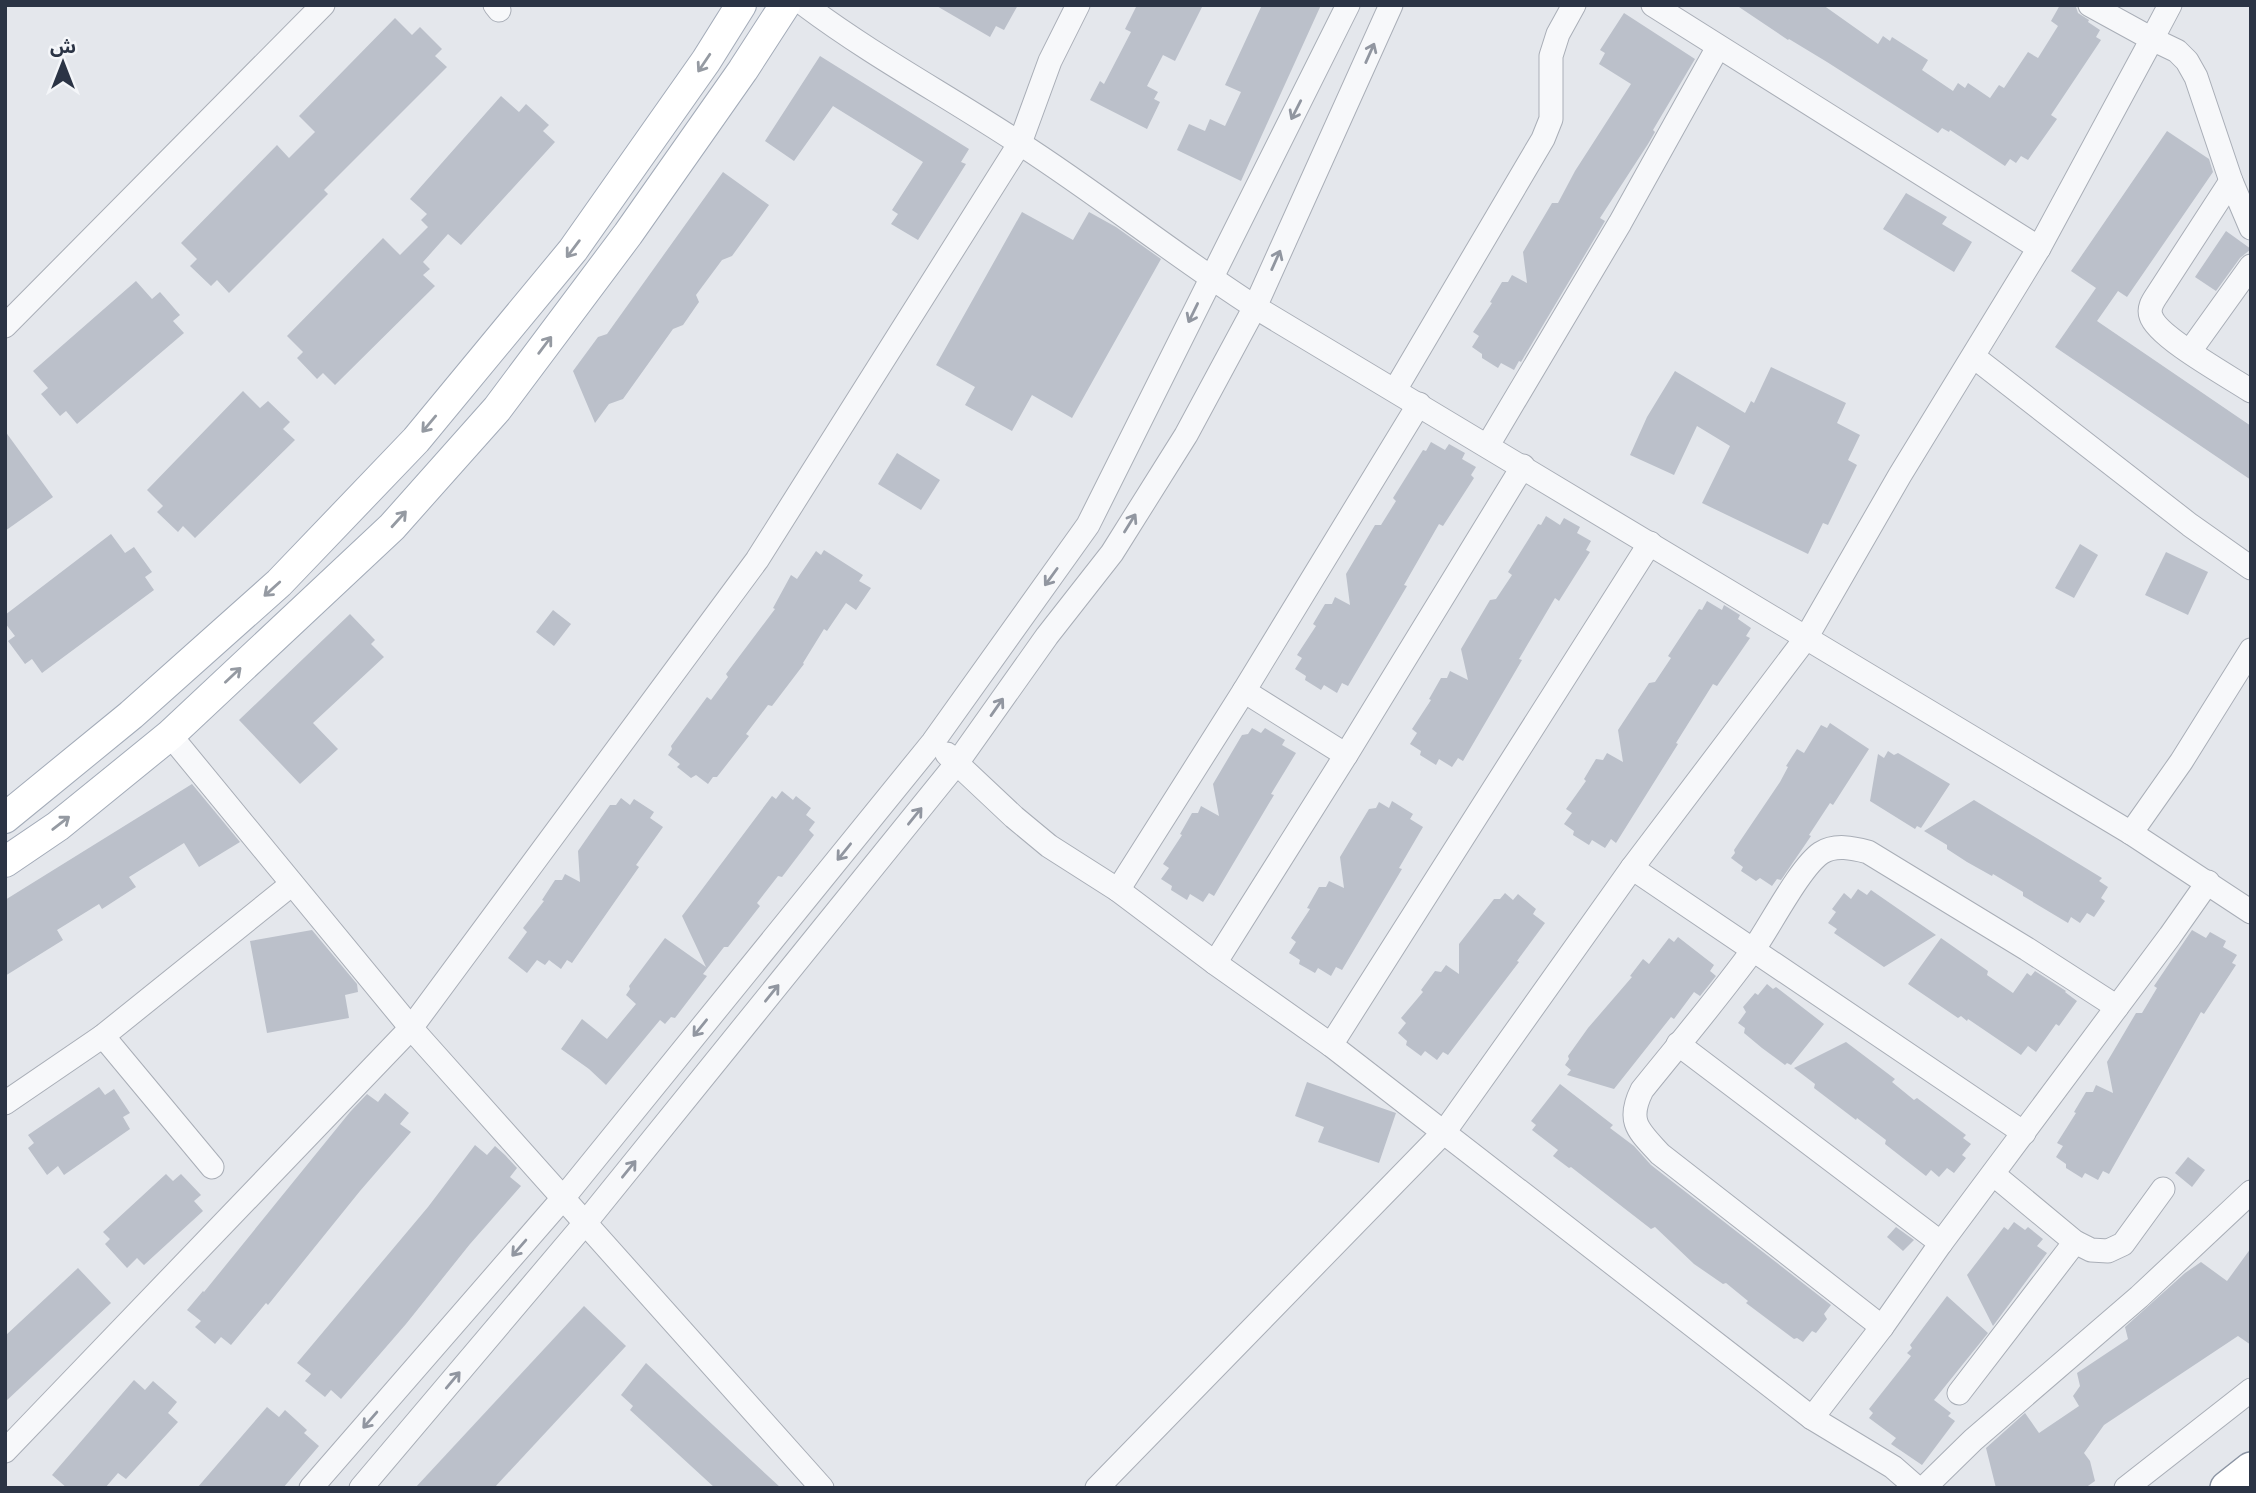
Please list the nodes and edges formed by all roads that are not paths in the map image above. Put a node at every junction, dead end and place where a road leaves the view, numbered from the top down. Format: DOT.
graph roads {
  1 [pos="323,5"];
  2 [pos="741,5"];
  3 [pos="785,5"];
  4 [pos="805,5"];
  5 [pos="1078,5"];
  6 [pos="1348,5"];
  7 [pos="1391,5"];
  8 [pos="1574,5"];
  9 [pos="2090,5"];
  10 [pos="2170,5"];
  11 [pos="1653,6"];
  12 [pos="2152,39"];
  13 [pos="1718,47"];
  14 [pos="1020,144"];
  15 [pos="2231,181"];
  16 [pos="598,214"];
  17 [pos="2251,228"];
  18 [pos="628,234"];
  19 [pos="2039,248"];
  20 [pos="2251,266"];
  21 [pos="1211,278"];
  22 [pos="1255,307"];
  23 [pos="5,326"];
  24 [pos="2190,352"];
  25 [pos="1974,357"];
  26 [pos="1395,390"];
  27 [pos="2251,391"];
  28 [pos="1419,404"];
  29 [pos="1488,445"];
  30 [pos="1523,466"];
  31 [pos="1650,543"];
  32 [pos="2251,568"];
  33 [pos="1806,638"];
  34 [pos="2251,650"];
  35 [pos="1244,691"];
  36 [pos="170,735"];
  37 [pos="933,742"];
  38 [pos="1346,755"];
  39 [pos="957,763"];
  40 [pos="5,818"];
  41 [pos="2131,833"];
  42 [pos="5,862"];
  43 [pos="1632,868"];
  44 [pos="2207,882"];
  45 [pos="292,884"];
  46 [pos="1118,890"];
  47 [pos="2251,912"];
  48 [pos="1753,950"];
  49 [pos="1215,963"];
  50 [pos="2117,1007"];
  51 [pos="411,1028"];
  52 [pos="103,1037"];
  53 [pos="1678,1044"];
  54 [pos="1331,1045"];
  55 [pos="5,1102"];
  56 [pos="1445,1131"];
  57 [pos="2024,1133"];
  58 [pos="212,1167"];
  59 [pos="1993,1174"];
  60 [pos="2163,1189"];
  61 [pos="2251,1192"];
  62 [pos="564,1197"];
  63 [pos="586,1223"];
  64 [pos="2075,1242"];
  65 [pos="1941,1243"];
  66 [pos="1881,1327"];
  67 [pos="2251,1390"];
  68 [pos="1959,1393"];
  69 [pos="1812,1418"];
  70 [pos="5,1451"];
  71 [pos="2251,1469"];
  72 [pos="311,1488"];
  73 [pos="361,1488"];
  74 [pos="822,1488"];
  75 [pos="1097,1488"];
  76 [pos="1917,1488"];
  77 [pos="1924,1488"];
  78 [pos="2126,1488"];
  79 [pos="2227,1488"];
  1 -- 23 [label="street"];
  2 -- 16 [label="main road, one-way"];
  3 -- 18 [label="main road"];
  4 -- 14 [label="street"];
  5 -- 14 [label="street"];
  6 -- 21 [label="street, one-way"];
  22 -- 7 [label="street, one-way"];
  8 -- 26 [label="street"];
  9 -- 12 [label="street"];
  10 -- 12 [label="street"];
  11 -- 13 [label="street"];
  12 -- 15 [label="street"];
  12 -- 19 [label="street"];
  13 -- 19 [label="street"];
  13 -- 29 [label="street"];
  14 -- 21 [label="street"];
  14 -- 51 [label="street"];
  15 -- 17 [label="street"];
  15 -- 24 [label="street"];
  16 -- 18 [label="main road"];
  16 -- 40 [label="main road, one-way"];
  36 -- 18 [label="main road, one-way"];
  19 -- 25 [label="street"];
  20 -- 24 [label="street"];
  21 -- 22 [label="street"];
  21 -- 37 [label="street, one-way"];
  22 -- 26 [label="street"];
  39 -- 22 [label="street, one-way"];
  24 -- 27 [label="street"];
  25 -- 32 [label="street"];
  25 -- 33 [label="street"];
  26 -- 28 [label="street"];
  28 -- 29 [label="street"];
  28 -- 35 [label="street"];
  29 -- 30 [label="street"];
  30 -- 31 [label="street"];
  30 -- 38 [label="street"];
  31 -- 33 [label="street"];
  31 -- 54 [label="street"];
  33 -- 41 [label="street"];
  33 -- 43 [label="street"];
  34 -- 41 [label="street"];
  35 -- 38 [label="street"];
  35 -- 46 [label="street"];
  42 -- 36 [label="main road, one-way"];
  36 -- 45 [label="street"];
  37 -- 39 [label="street"];
  37 -- 62 [label="street, one-way"];
  38 -- 49 [label="street"];
  39 -- 46 [label="street"];
  63 -- 39 [label="street, one-way"];
  41 -- 44 [label="street"];
  43 -- 48 [label="street"];
  43 -- 56 [label="street"];
  44 -- 47 [label="street"];
  44 -- 50 [label="street"];
  45 -- 51 [label="street"];
  45 -- 52 [label="street"];
  46 -- 49 [label="street"];
  48 -- 50 [label="street"];
  48 -- 53 [label="street"];
  48 -- 57 [label="street"];
  49 -- 54 [label="street"];
  50 -- 57 [label="street"];
  51 -- 62 [label="street"];
  51 -- 70 [label="street"];
  52 -- 55 [label="street"];
  52 -- 58 [label="street"];
  53 -- 65 [label="street"];
  53 -- 66 [label="street"];
  54 -- 56 [label="street"];
  56 -- 69 [label="street"];
  56 -- 75 [label="street"];
  57 -- 59 [label="street"];
  59 -- 64 [label="street"];
  59 -- 65 [label="street"];
  60 -- 64 [label="street"];
  61 -- 77 [label="street"];
  62 -- 63 [label="street"];
  62 -- 72 [label="street, one-way"];
  73 -- 63 [label="street, one-way"];
  63 -- 74 [label="street"];
  64 -- 68 [label="street"];
  65 -- 66 [label="street"];
  66 -- 69 [label="street"];
  67 -- 78 [label="street"];
  69 -- 76 [label="street"];
  71 -- 79 [label="highway"];
}
